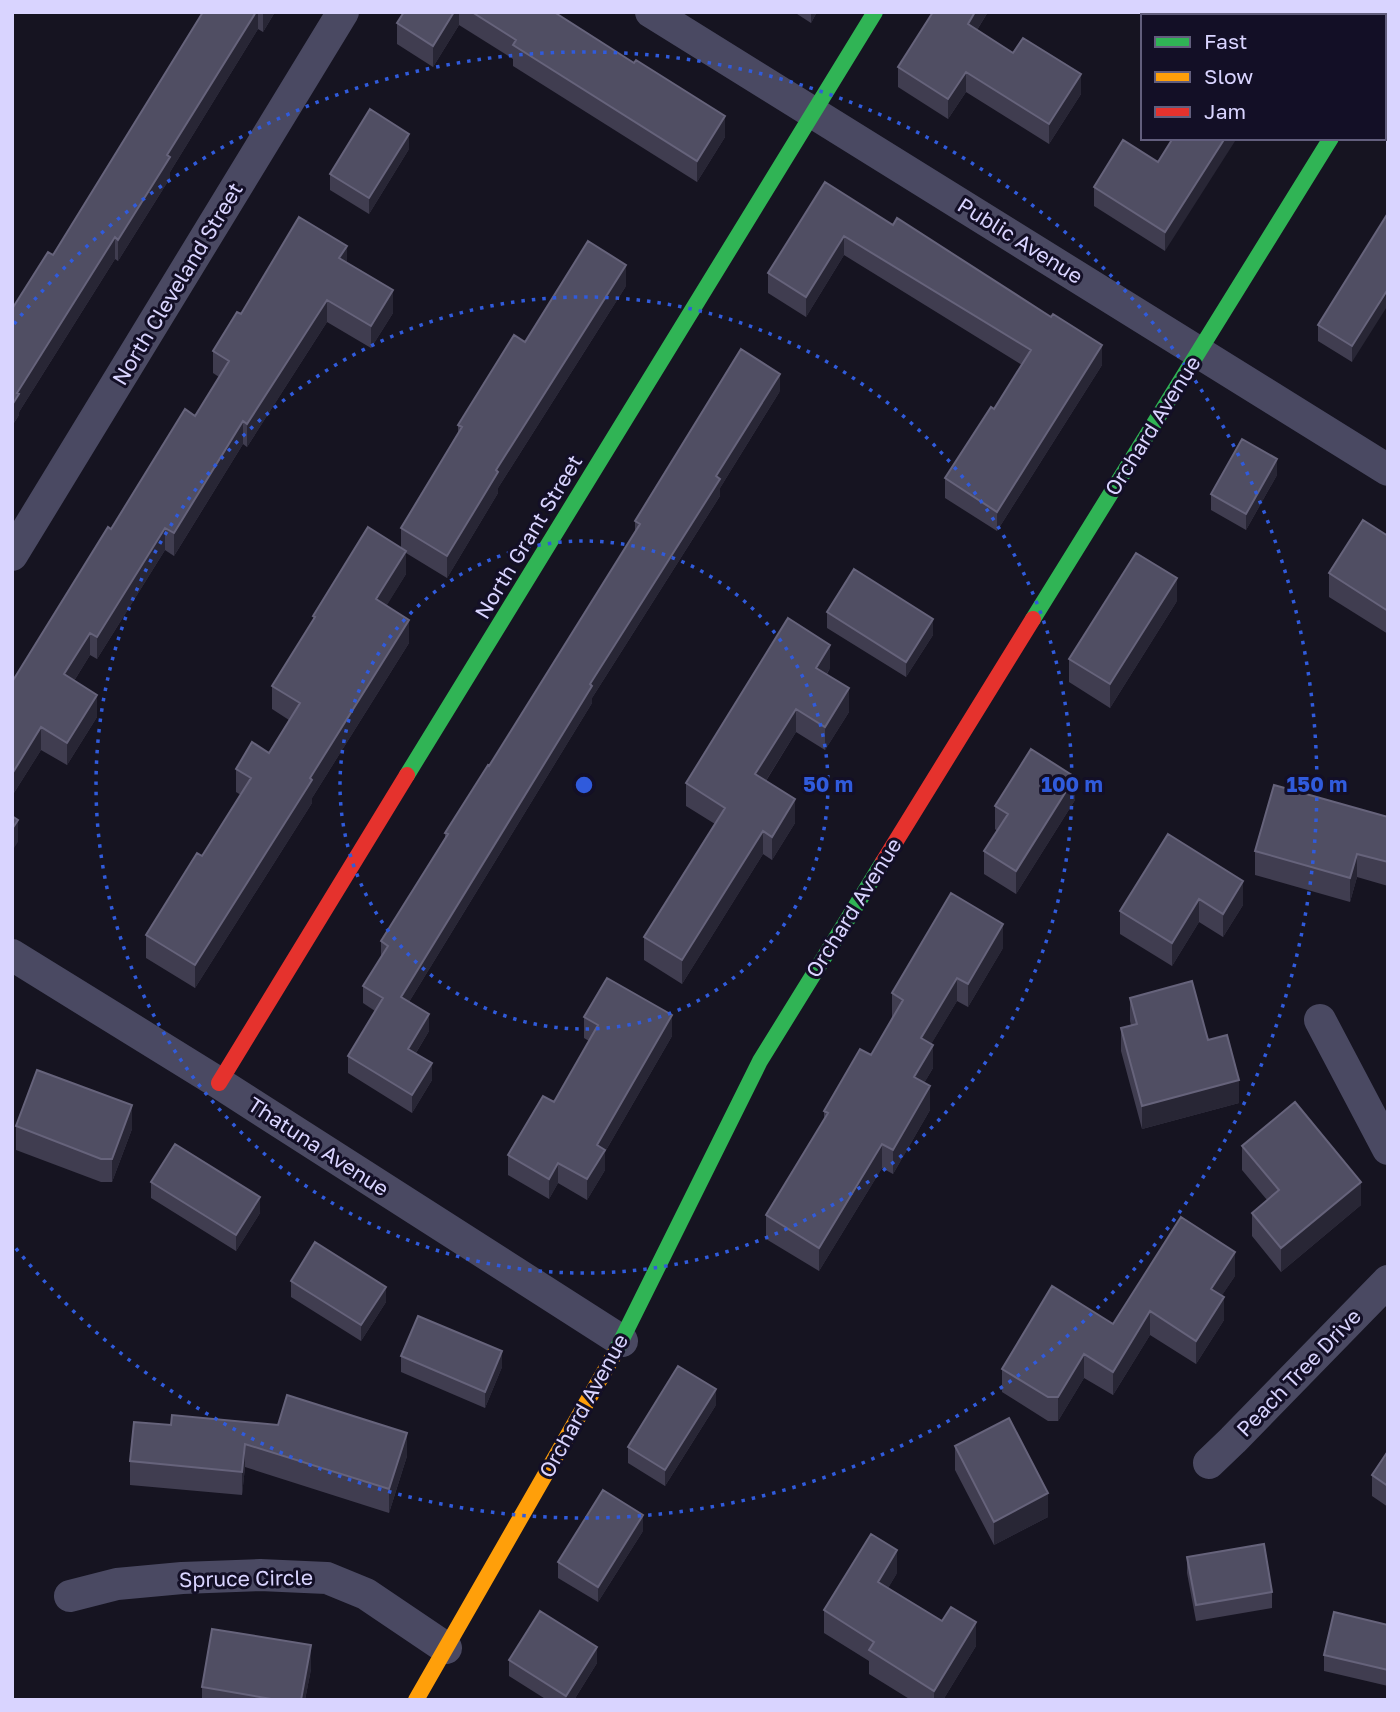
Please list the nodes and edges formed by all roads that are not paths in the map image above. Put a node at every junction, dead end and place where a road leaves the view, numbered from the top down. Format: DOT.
graph roads {
  1 [pos="344,12"];
  2 [pos="651,12"];
  3 [pos="875,12"];
  4 [pos="814,113"];
  5 [pos="1330,140"];
  6 [pos="1198,352"];
  7 [pos="1388,470"];
  8 [pos="12,555"];
  9 [pos="12,955"];
  10 [pos="1320,1020"];
  11 [pos="219,1083"];
  12 [pos="1388,1149"];
  13 [pos="1388,1281"];
  14 [pos="622,1341"];
  15 [pos="1209,1462"];
  16 [pos="70,1596"];
  17 [pos="446,1648"];
  18 [pos="416,1700"];
  1 -- 8 [label="street, North Cleveland Street"];
  2 -- 4 [label="street, Public Avenue"];
  3 -- 4 [label="street, North Grant Street"];
  4 -- 6 [label="street, Public Avenue"];
  4 -- 11 [label="street, North Grant Street"];
  5 -- 6 [label="street, Orchard Avenue"];
  6 -- 7 [label="street, Public Avenue"];
  6 -- 14 [label="street, Orchard Avenue"];
  9 -- 11 [label="street, Thatuna Avenue"];
  10 -- 12 [label="street"];
  11 -- 14 [label="street, Thatuna Avenue"];
  13 -- 15 [label="street, Peach Tree Drive"];
  14 -- 17 [label="street, Orchard Avenue"];
  16 -- 17 [label="street, Spruce Circle"];
  17 -- 18 [label="street, Orchard Avenue"];
}
